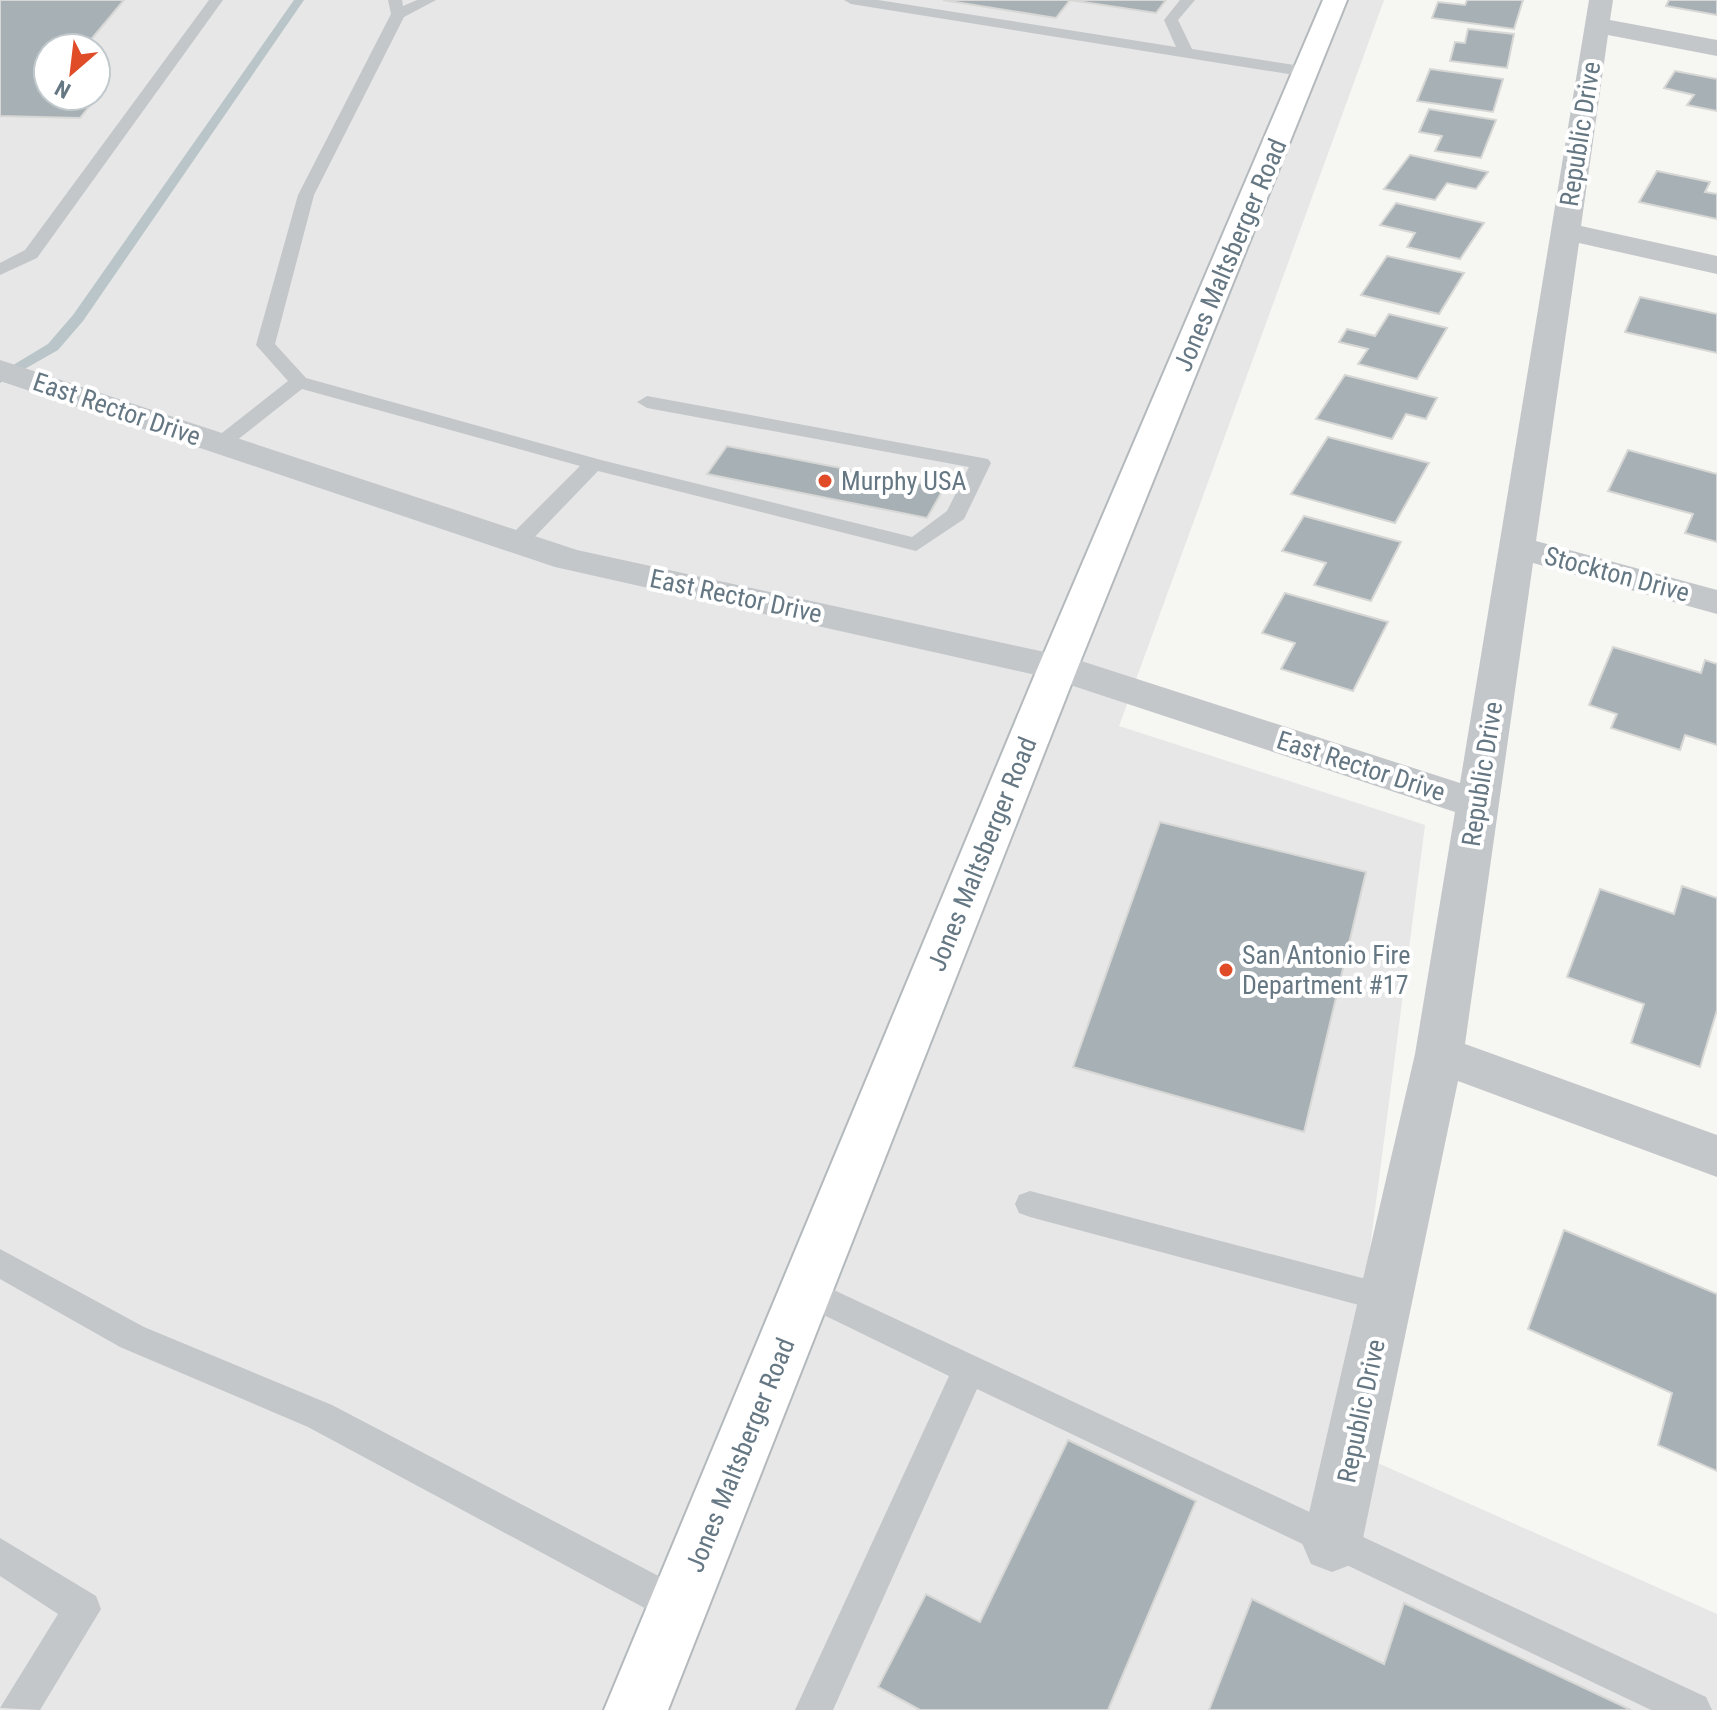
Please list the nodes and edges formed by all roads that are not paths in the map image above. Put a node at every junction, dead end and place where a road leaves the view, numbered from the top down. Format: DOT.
graph roads {
  1 [pos="216,0"];
  2 [pos="429,0"];
  3 [pos="851,0"];
  4 [pos="1188,0"];
  5 [pos="1335,0"];
  6 [pos="397,7"];
  7 [pos="1599,13"];
  8 [pos="1717,48"];
  9 [pos="1187,55"];
  10 [pos="1307,72"];
  11 [pos="1566,231"];
  12 [pos="1717,265"];
  13 [pos="0,270"];
  14 [pos="0,370"];
  15 [pos="299,382"];
  16 [pos="647,402"];
  17 [pos="220,444"];
  18 [pos="594,464"];
  19 [pos="517,542"];
  20 [pos="1517,547"];
  21 [pos="1717,602"];
  22 [pos="1058,667"];
  23 [pos="1478,804"];
  24 [pos="1439,1054"];
  25 [pos="1717,1156"];
  26 [pos="1030,1204"];
  27 [pos="0,1263"];
  28 [pos="806,1291"];
  29 [pos="1385,1298"];
  30 [pos="969,1369"];
  31 [pos="1332,1543"];
  32 [pos="0,1555"];
  33 [pos="678,1606"];
  34 [pos="18,1710"];
  35 [pos="636,1710"];
  36 [pos="814,1710"];
  37 [pos="1693,1710"];
  1 -- 13 [label="lane"];
  2 -- 6 [label="lane"];
  3 -- 9 [label="lane"];
  4 -- 9 [label="lane"];
  5 -- 10 [label="main road, Jones Maltsberger Road"];
  6 -- 15 [label="lane"];
  7 -- 8 [label="street"];
  7 -- 11 [label="street, Republic Drive"];
  9 -- 10 [label="lane"];
  10 -- 22 [label="main road, Jones Maltsberger Road"];
  11 -- 12 [label="street"];
  11 -- 20 [label="street, Republic Drive"];
  14 -- 17 [label="street, East Rector Drive"];
  15 -- 17 [label="lane"];
  15 -- 18 [label="lane"];
  16 -- 18 [label="lane"];
  17 -- 19 [label="street, East Rector Drive"];
  18 -- 19 [label="lane"];
  19 -- 22 [label="street, East Rector Drive"];
  20 -- 21 [label="street, Stockton Drive"];
  20 -- 23 [label="street, Republic Drive"];
  22 -- 23 [label="street, East Rector Drive"];
  22 -- 28 [label="main road, Jones Maltsberger Road"];
  23 -- 24 [label="street, Republic Drive"];
  24 -- 25 [label="street"];
  24 -- 29 [label="street, Republic Drive"];
  26 -- 29 [label="lane"];
  27 -- 33 [label="lane"];
  28 -- 30 [label="lane"];
  28 -- 33 [label="main road, Jones Maltsberger Road"];
  29 -- 31 [label="street, Republic Drive"];
  30 -- 31 [label="lane"];
  30 -- 36 [label="lane"];
  31 -- 37 [label="lane"];
  32 -- 34 [label="lane"];
  33 -- 35 [label="main road, Jones Maltsberger Road"];
}
